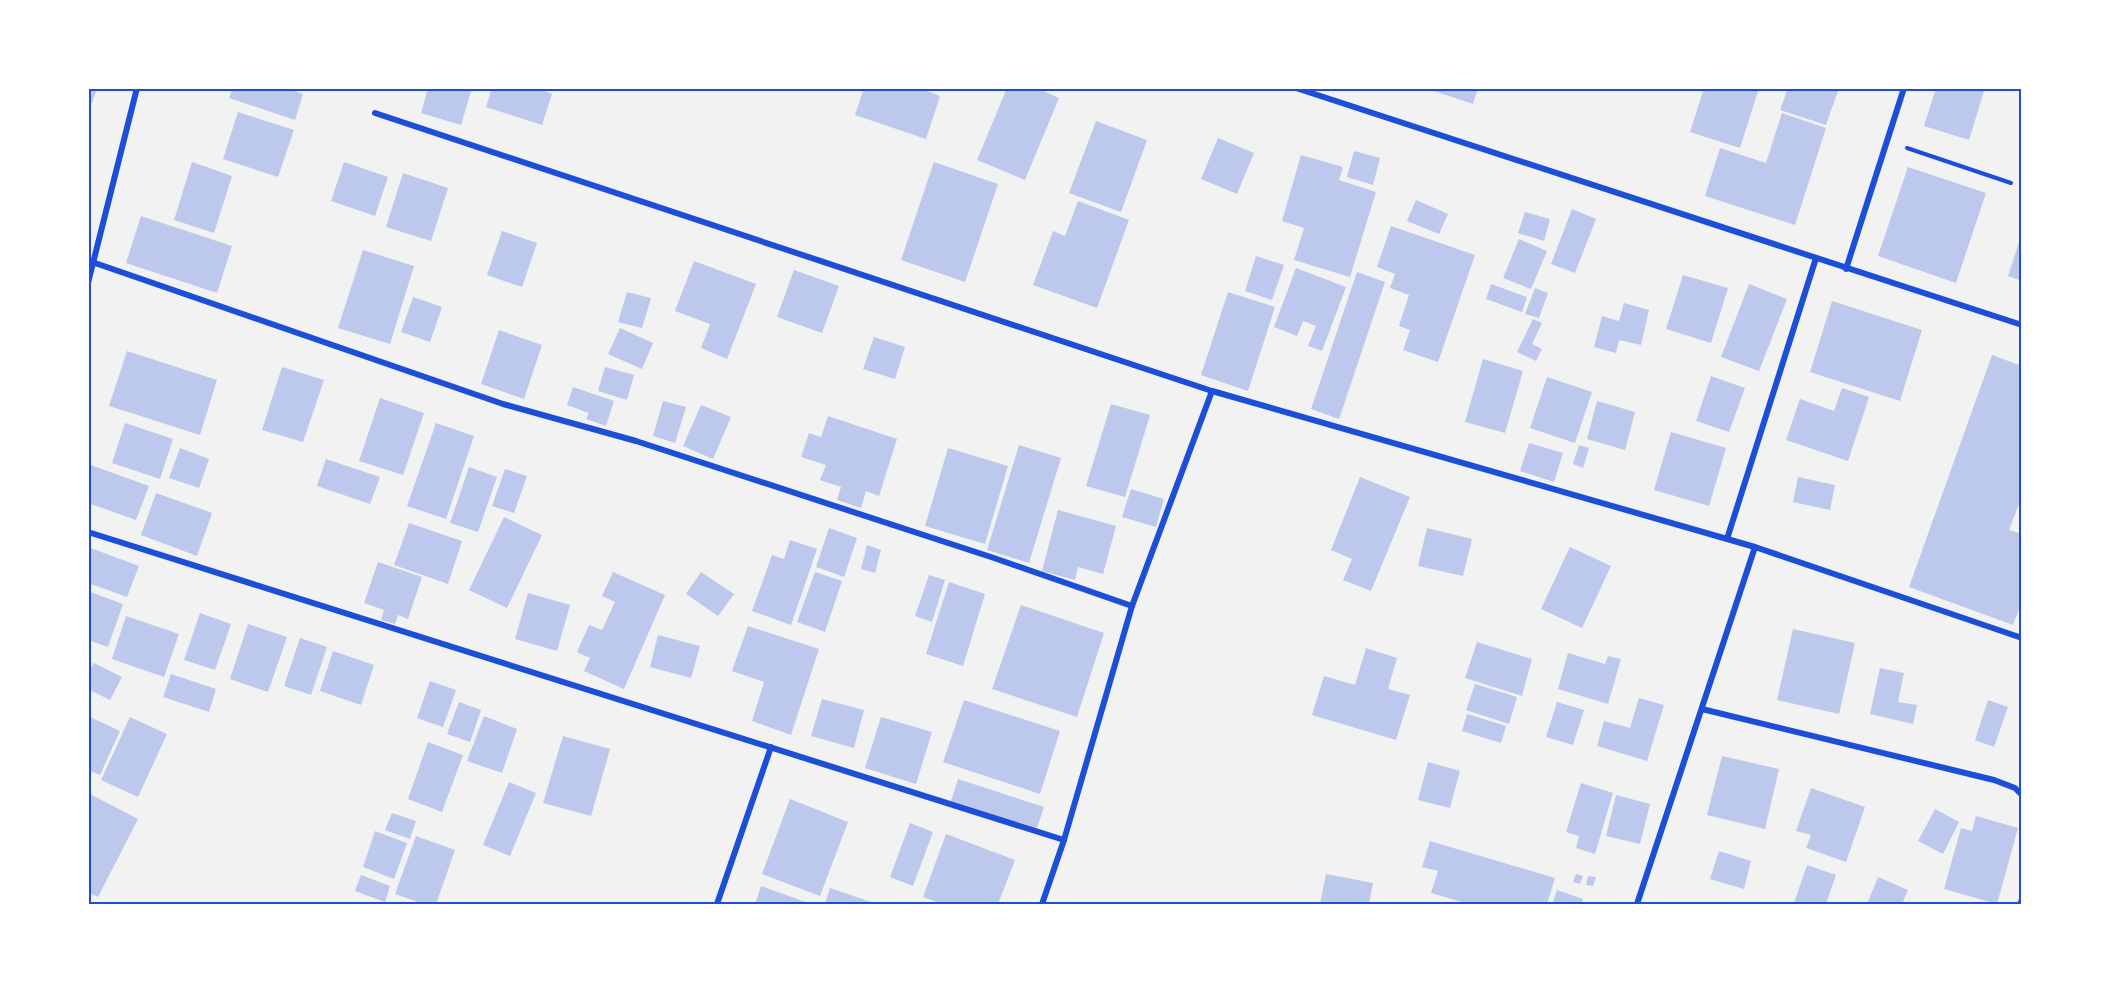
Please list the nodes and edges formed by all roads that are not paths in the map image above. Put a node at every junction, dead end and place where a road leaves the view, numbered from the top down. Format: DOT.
graph roads {
  1 [pos="137,88"];
  2 [pos="1296,88"];
  3 [pos="1904,88"];
  4 [pos="375,113"];
  5 [pos="1815,258"];
  6 [pos="95,263"];
  7 [pos="1846,269"];
  8 [pos="88,283"];
  9 [pos="2022,325"];
  10 [pos="1212,391"];
  11 [pos="88,532"];
  12 [pos="1727,539"];
  13 [pos="1755,547"];
  14 [pos="1132,606"];
  15 [pos="2022,638"];
  16 [pos="1702,709"];
  17 [pos="771,747"];
  18 [pos="2022,795"];
  19 [pos="1064,840"];
  20 [pos="2022,900"];
  21 [pos="717,904"];
  22 [pos="1042,904"];
  23 [pos="1637,904"];
  24 [pos="2020,904"];
  1 -- 6 [label="street"];
  2 -- 5 [label="street"];
  3 -- 7 [label="street"];
  4 -- 10 [label="street"];
  5 -- 7 [label="street"];
  5 -- 12 [label="street"];
  6 -- 8 [label="street"];
  6 -- 14 [label="street"];
  7 -- 9 [label="street"];
  10 -- 12 [label="street"];
  10 -- 14 [label="street"];
  11 -- 17 [label="street"];
  12 -- 13 [label="street"];
  13 -- 15 [label="street"];
  13 -- 16 [label="street"];
  14 -- 19 [label="street"];
  16 -- 18 [label="street"];
  16 -- 23 [label="street"];
  17 -- 19 [label="street"];
  17 -- 21 [label="street"];
  19 -- 22 [label="street"];
  20 -- 24 [label="street"];
}
